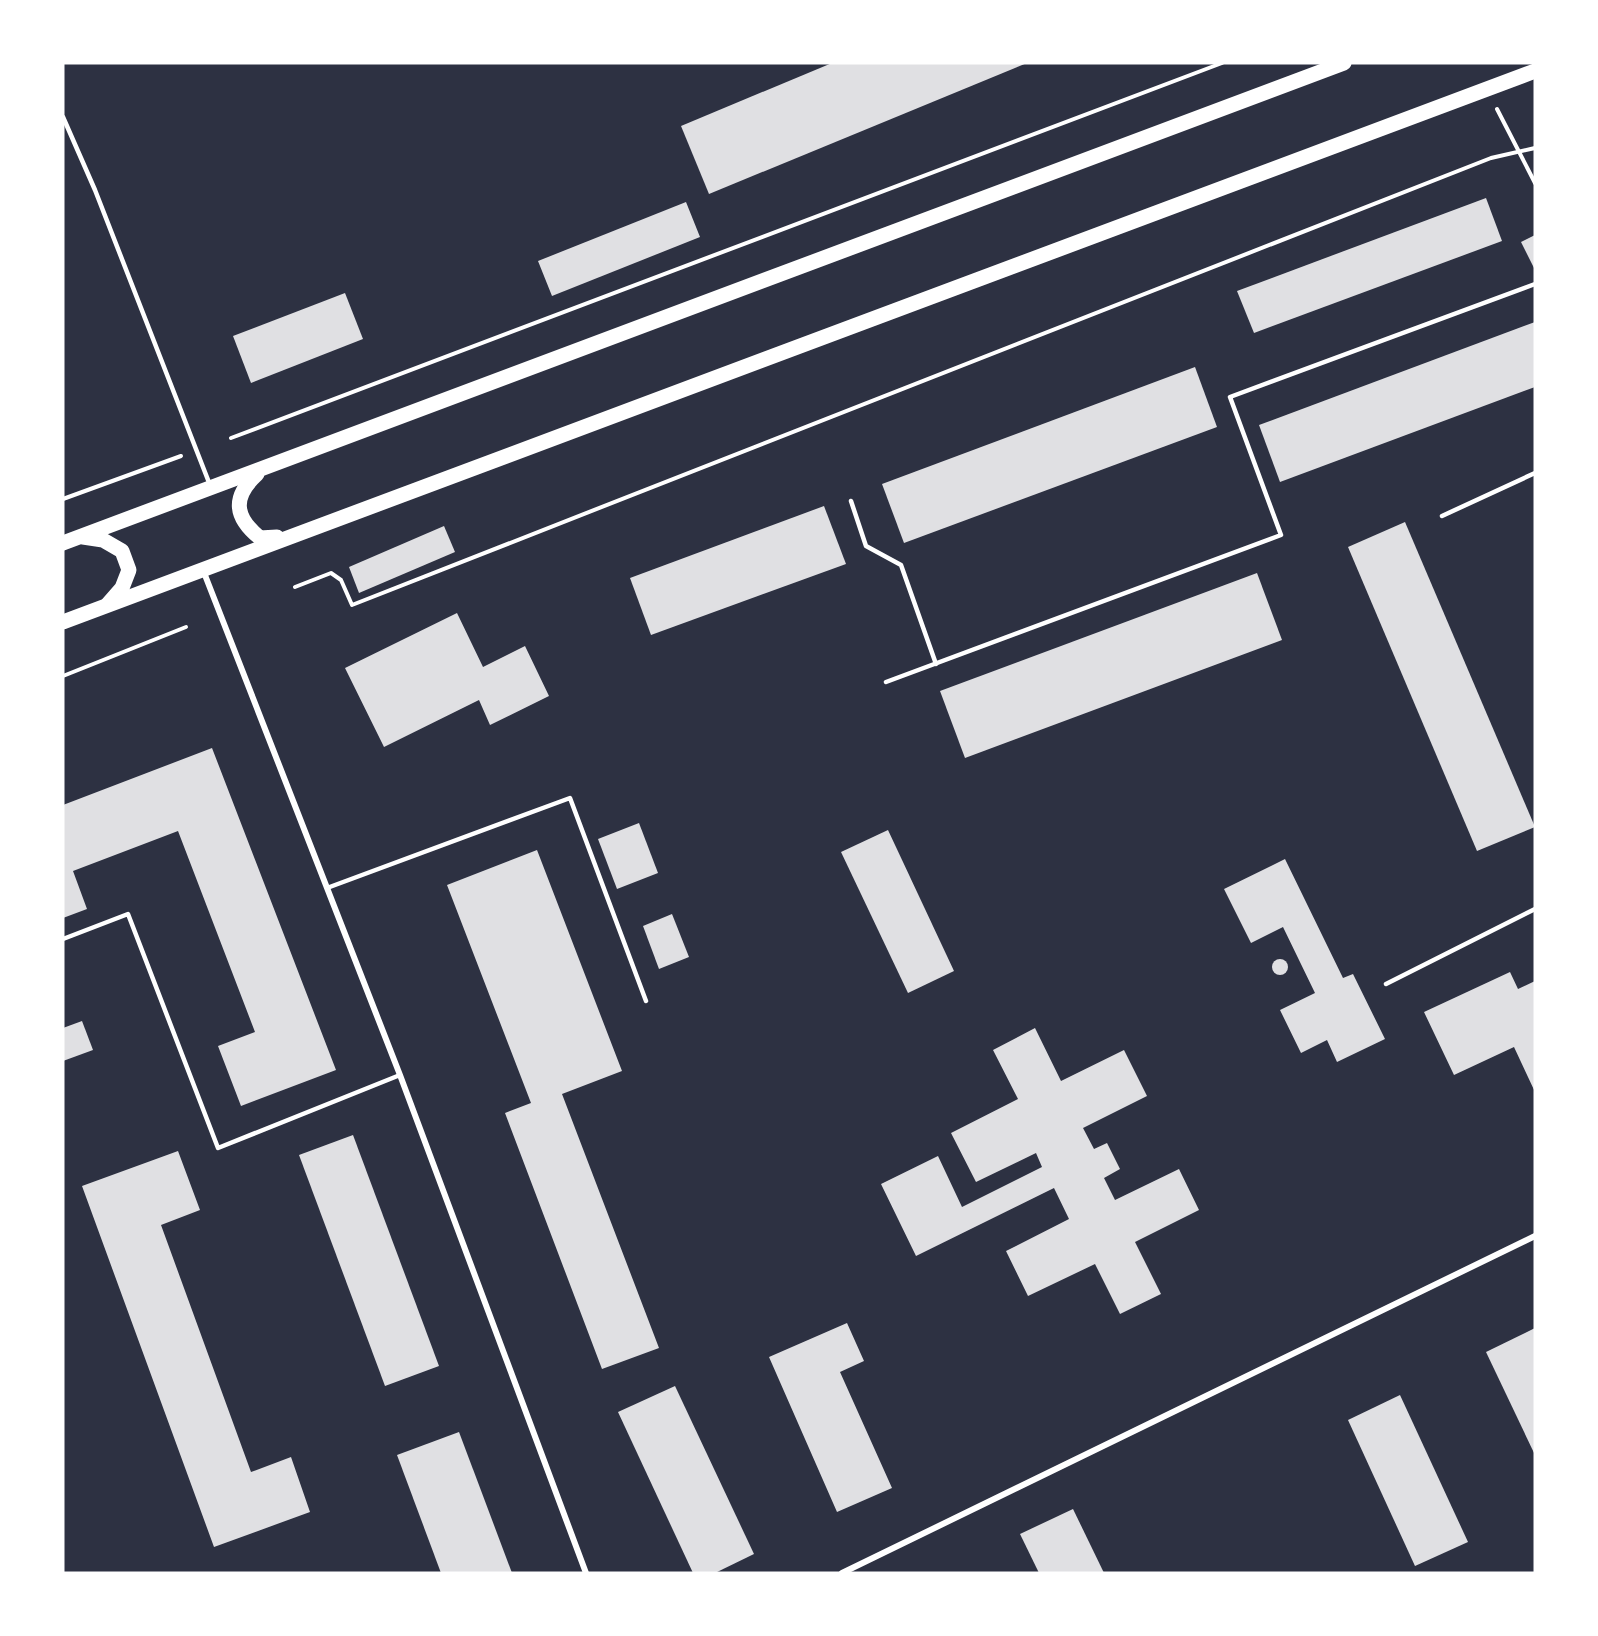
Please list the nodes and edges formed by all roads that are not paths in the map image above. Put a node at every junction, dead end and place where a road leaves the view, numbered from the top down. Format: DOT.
graph roads {
  1 [pos="1344,63"];
  2 [pos="1535,71"];
  3 [pos="63,117"];
  4 [pos="1535,284"];
  5 [pos="264,468"];
  6 [pos="1535,473"];
  7 [pos="211,488"];
  8 [pos="850,501"];
  9 [pos="1442,516"];
  10 [pos="80,537"];
  11 [pos="291,537"];
  12 [pos="63,543"];
  13 [pos="203,569"];
  14 [pos="106,606"];
  15 [pos="63,622"];
  16 [pos="936,664"];
  17 [pos="886,682"];
  18 [pos="327,888"];
  19 [pos="1535,909"];
  20 [pos="63,939"];
  21 [pos="1386,984"];
  22 [pos="646,1002"];
  23 [pos="400,1075"];
  24 [pos="1535,1236"];
  25 [pos="586,1573"];
  26 [pos="842,1573"];
  1 -- 5 [label="main road"];
  2 -- 11 [label="main road"];
  3 -- 7 [label="lane"];
  4 -- 16 [label="lane"];
  5 -- 7 [label="main road"];
  5 -- 11 [label="main road"];
  6 -- 9 [label="lane"];
  7 -- 10 [label="main road"];
  8 -- 16 [label="lane"];
  10 -- 12 [label="main road"];
  10 -- 14 [label="main road"];
  11 -- 13 [label="main road"];
  13 -- 14 [label="main road"];
  13 -- 18 [label="street"];
  14 -- 15 [label="main road"];
  16 -- 17 [label="lane"];
  18 -- 22 [label="lane"];
  18 -- 23 [label="street"];
  19 -- 21 [label="lane"];
  20 -- 23 [label="lane"];
  23 -- 25 [label="street"];
  24 -- 26 [label="street"];
}
